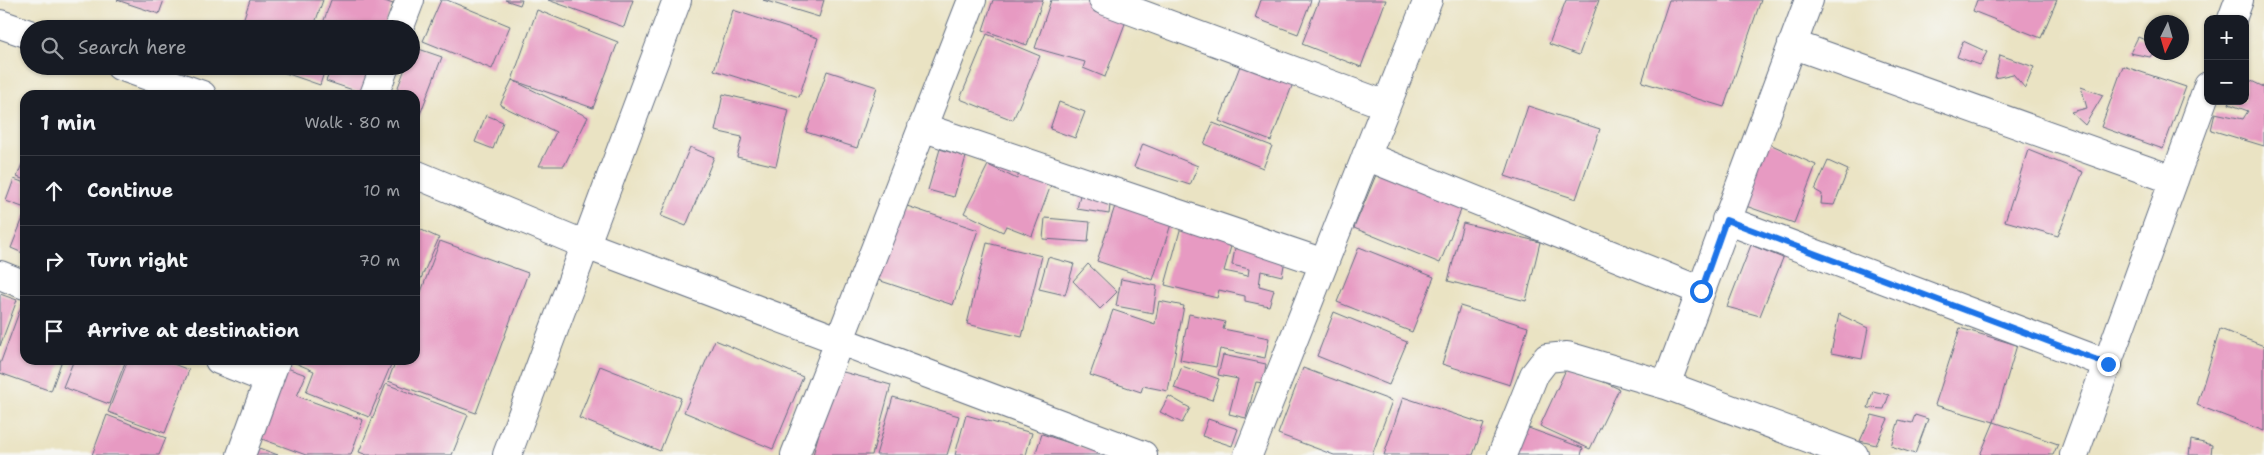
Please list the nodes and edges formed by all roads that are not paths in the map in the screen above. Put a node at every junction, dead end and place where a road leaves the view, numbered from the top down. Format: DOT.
graph roads {
  1 [pos="410,0"];
  2 [pos="677,0"];
  3 [pos="972,0"];
  4 [pos="1103,0"];
  5 [pos="1428,0"];
  6 [pos="1809,0"];
  7 [pos="2239,0"];
  8 [pos="2233,15"];
  9 [pos="402,20"];
  10 [pos="0,24"];
  11 [pos="20,31"];
  12 [pos="1792,44"];
  13 [pos="145,75"];
  14 [pos="382,75"];
  15 [pos="188,90"];
  16 [pos="376,90"];
  17 [pos="2204,97"];
  18 [pos="1386,105"];
  19 [pos="922,127"];
  20 [pos="1366,156"];
  21 [pos="420,176"];
  22 [pos="2174,180"];
  23 [pos="1726,220"];
  24 [pos="586,245"];
  25 [pos="1324,262"];
  26 [pos="0,275"];
  27 [pos="20,282"];
  28 [pos="1701,291"];
  29 [pos="839,340"];
  30 [pos="2108,364"];
  31 [pos="246,365"];
  32 [pos="272,370"];
  33 [pos="1666,386"];
  34 [pos="241,455"];
  35 [pos="507,455"];
  36 [pos="795,455"];
  37 [pos="1143,455"];
  38 [pos="1248,455"];
  39 [pos="1502,455"];
  40 [pos="1854,455"];
  41 [pos="2074,455"];
  1 -- 9 [label="street"];
  2 -- 24 [label="street"];
  3 -- 19 [label="street"];
  4 -- 18 [label="street"];
  5 -- 18 [label="street"];
  6 -- 12 [label="street"];
  7 -- 8 [label="street"];
  10 -- 11 [label="street"];
  12 -- 22 [label="street"];
  12 -- 23 [label="street"];
  13 -- 15 [label="street"];
  14 -- 16 [label="street"];
  17 -- 22 [label="street"];
  18 -- 20 [label="street"];
  19 -- 25 [label="street"];
  19 -- 29 [label="street"];
  20 -- 25 [label="street"];
  20 -- 28 [label="street"];
  21 -- 24 [label="street"];
  22 -- 30 [label="street"];
  23 -- 28 [label="street"];
  23 -- 30 [label="street"];
  24 -- 29 [label="street"];
  24 -- 35 [label="street"];
  25 -- 38 [label="street"];
  26 -- 27 [label="street"];
  28 -- 33 [label="street"];
  29 -- 36 [label="street"];
  29 -- 37 [label="street"];
  30 -- 41 [label="street"];
  31 -- 32 [label="street"];
  32 -- 34 [label="street"];
  33 -- 39 [label="street"];
  33 -- 40 [label="street"];
}
